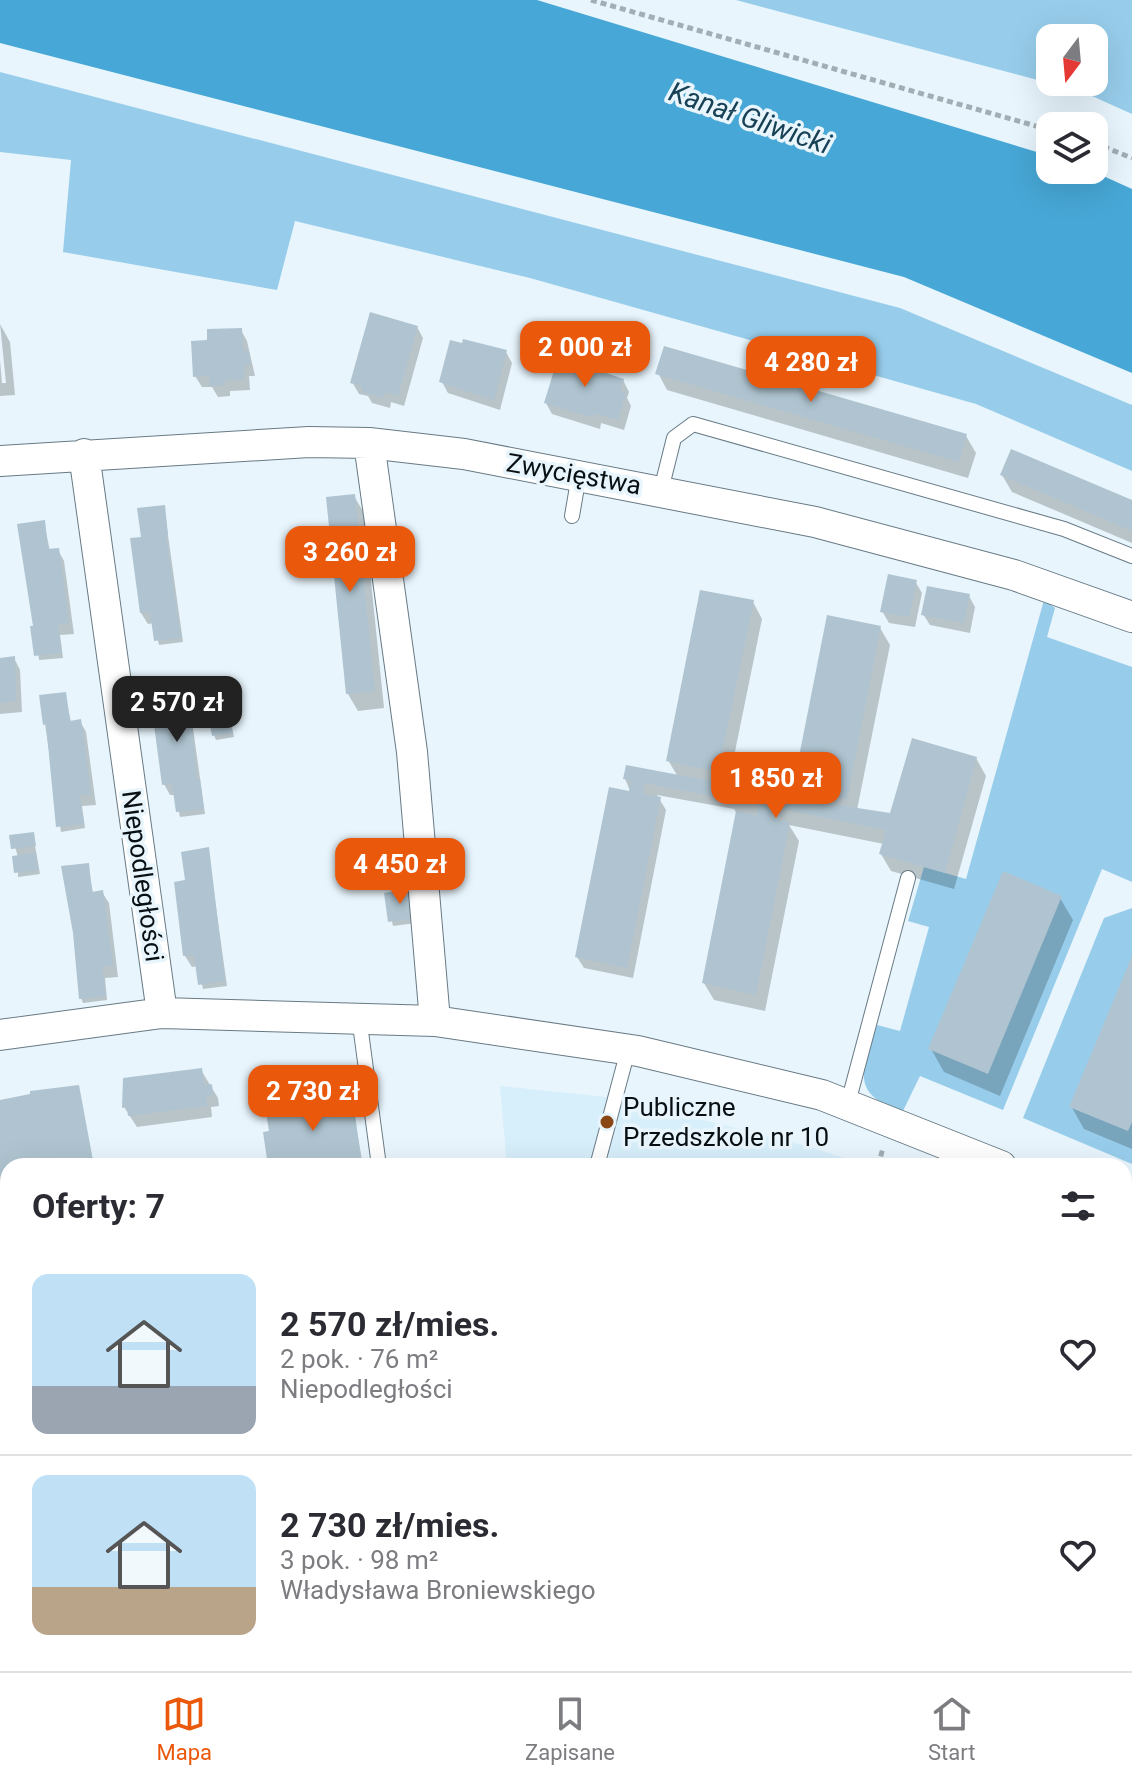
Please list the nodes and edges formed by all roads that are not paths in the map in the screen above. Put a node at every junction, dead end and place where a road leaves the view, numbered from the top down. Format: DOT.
graph roads {
  1 [pos="369,443"];
  2 [pos="84,454"];
  3 [pos="0,461"];
  4 [pos="579,474"];
  5 [pos="661,490"];
  6 [pos="572,516"];
  7 [pos="1132,556"];
  8 [pos="1132,617"];
  9 [pos="908,878"];
  10 [pos="162,1013"];
  11 [pos="359,1016"];
  12 [pos="435,1021"];
  13 [pos="0,1035"];
  14 [pos="628,1050"];
  15 [pos="848,1103"];
  16 [pos="378,1158"];
  17 [pos="599,1158"];
  18 [pos="982,1158"];
  1 -- 2 [label="street, Zwycięstwa"];
  1 -- 4 [label="street, Zwycięstwa"];
  1 -- 12 [label="street"];
  2 -- 3 [label="street, Zwycięstwa"];
  2 -- 10 [label="street, Niepodległości"];
  4 -- 5 [label="street, Zwycięstwa"];
  4 -- 6 [label="lane"];
  5 -- 7 [label="lane"];
  5 -- 8 [label="street, Zwycięstwa"];
  9 -- 15 [label="lane"];
  10 -- 11 [label="street"];
  10 -- 13 [label="street"];
  11 -- 12 [label="street"];
  11 -- 16 [label="lane"];
  12 -- 14 [label="street"];
  14 -- 15 [label="street"];
  14 -- 17 [label="lane"];
  15 -- 18 [label="street"];
}
